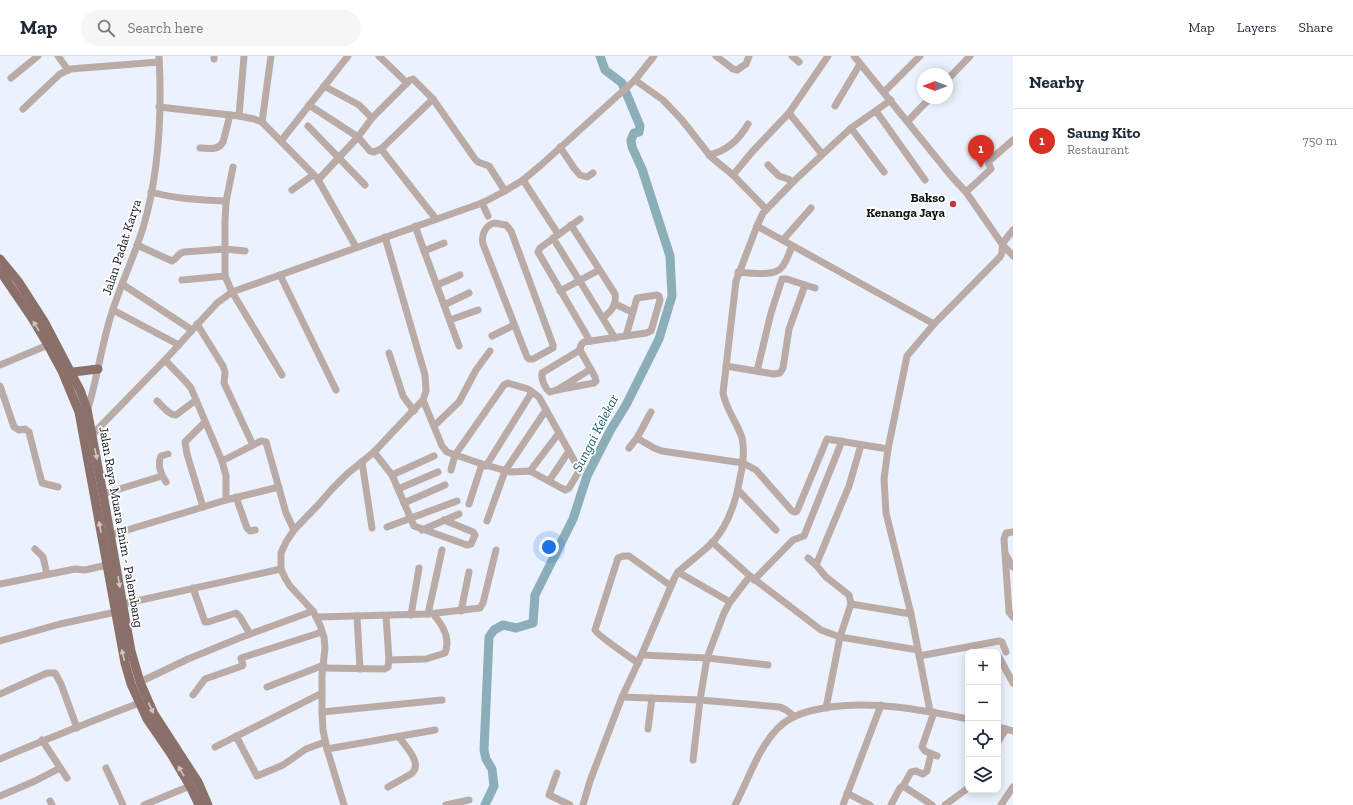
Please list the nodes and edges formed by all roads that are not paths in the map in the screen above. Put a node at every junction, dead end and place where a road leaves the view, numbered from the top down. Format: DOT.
graph roads {
  1 [pos="38,56"];
  2 [pos="58,56"];
  3 [pos="244,56"];
  4 [pos="271,56"];
  5 [pos="348,56"];
  6 [pos="379,56"];
  7 [pos="654,56"];
  8 [pos="716,56"];
  9 [pos="748,56"];
  10 [pos="792,56"];
  11 [pos="828,56"];
  12 [pos="854,56"];
  13 [pos="920,56"];
  14 [pos="970,56"];
  15 [pos="159,59"];
  16 [pos="799,62"];
  17 [pos="860,64"];
  18 [pos="68,70"];
  19 [pos="953,74"];
  20 [pos="12,78"];
  21 [pos="633,81"];
  22 [pos="407,83"];
  23 [pos="324,86"];
  24 [pos="884,92"];
  25 [pos="433,99"];
  26 [pos="891,100"];
  27 [pos="924,104"];
  28 [pos="309,105"];
  29 [pos="835,106"];
  30 [pos="159,107"];
  31 [pos="23,109"];
  32 [pos="876,111"];
  33 [pos="789,113"];
  34 [pos="230,115"];
  35 [pos="239,116"];
  36 [pos="372,118"];
  37 [pos="908,121"];
  38 [pos="262,122"];
  39 [pos="748,124"];
  40 [pos="308,126"];
  41 [pos="851,128"];
  42 [pos="358,137"];
  43 [pos="1013,140"];
  44 [pos="281,141"];
  45 [pos="560,147"];
  46 [pos="200,148"];
  47 [pos="380,149"];
  48 [pos="822,154"];
  49 [pos="709,155"];
  50 [pos="339,157"];
  51 [pos="768,165"];
  52 [pos="233,167"];
  53 [pos="884,172"];
  54 [pos="593,173"];
  55 [pos="313,174"];
  56 [pos="733,175"];
  57 [pos="318,180"];
  58 [pos="523,180"];
  59 [pos="924,180"];
  60 [pos="793,182"];
  61 [pos="364,185"];
  62 [pos="292,190"];
  63 [pos="151,192"];
  64 [pos="506,192"];
  65 [pos="966,192"];
  66 [pos="226,201"];
  67 [pos="482,203"];
  68 [pos="811,208"];
  69 [pos="766,210"];
  70 [pos="436,219"];
  71 [pos="580,219"];
  72 [pos="490,220"];
  73 [pos="571,225"];
  74 [pos="416,226"];
  75 [pos="757,226"];
  76 [pos="1013,230"];
  77 [pos="556,236"];
  78 [pos="385,237"];
  79 [pos="783,240"];
  80 [pos="444,243"];
  81 [pos="1002,244"];
  82 [pos="137,245"];
  83 [pos="792,246"];
  84 [pos="356,247"];
  85 [pos="225,249"];
  86 [pos="245,251"];
  87 [pos="424,251"];
  88 [pos="1013,256"];
  89 [pos="0,259"];
  90 [pos="599,270"];
  91 [pos="0,271"];
  92 [pos="738,272"];
  93 [pos="280,274"];
  94 [pos="460,274"];
  95 [pos="225,276"];
  96 [pos="182,280"];
  97 [pos="580,281"];
  98 [pos="122,284"];
  99 [pos="437,285"];
  100 [pos="805,285"];
  101 [pos="815,288"];
  102 [pos="560,291"];
  103 [pos="232,292"];
  104 [pos="469,293"];
  105 [pos="615,304"];
  106 [pos="444,305"];
  107 [pos="113,310"];
  108 [pos="478,310"];
  109 [pos="632,312"];
  110 [pos="603,318"];
  111 [pos="450,320"];
  112 [pos="197,324"];
  113 [pos="934,324"];
  114 [pos="514,325"];
  115 [pos="192,330"];
  116 [pos="492,336"];
  117 [pos="626,336"];
  118 [pos="615,338"];
  119 [pos="590,341"];
  120 [pos="48,344"];
  121 [pos="179,345"];
  122 [pos="459,346"];
  123 [pos="580,350"];
  124 [pos="490,351"];
  125 [pos="389,353"];
  126 [pos="165,360"];
  127 [pos="0,365"];
  128 [pos="726,366"];
  129 [pos="98,369"];
  130 [pos="591,369"];
  131 [pos="757,371"];
  132 [pos="67,373"];
  133 [pos="282,375"];
  134 [pos="0,386"];
  135 [pos="336,390"];
  136 [pos="557,390"];
  137 [pos="532,392"];
  138 [pos="196,400"];
  139 [pos="423,400"];
  140 [pos="157,401"];
  141 [pos="83,410"];
  142 [pos="546,410"];
  143 [pos="414,411"];
  144 [pos="651,412"];
  145 [pos="205,422"];
  146 [pos="434,426"];
  147 [pos="559,433"];
  148 [pos="92,436"];
  149 [pos="636,438"];
  150 [pos="83,441"];
  151 [pos="842,441"];
  152 [pos="253,445"];
  153 [pos="861,445"];
  154 [pos="629,448"];
  155 [pos="888,449"];
  156 [pos="570,451"];
  157 [pos="374,452"];
  158 [pos="168,454"];
  159 [pos="455,455"];
  160 [pos="434,456"];
  161 [pos="222,461"];
  162 [pos="362,462"];
  163 [pos="743,463"];
  164 [pos="484,465"];
  165 [pos="451,470"];
  166 [pos="506,471"];
  167 [pos="530,471"];
  168 [pos="438,472"];
  169 [pos="392,475"];
  170 [pos="549,481"];
  171 [pos="445,485"];
  172 [pos="279,486"];
  173 [pos="58,487"];
  174 [pos="398,489"];
  175 [pos="100,490"];
  176 [pos="738,490"];
  177 [pos="236,497"];
  178 [pos="226,500"];
  179 [pos="457,501"];
  180 [pos="404,503"];
  181 [pos="468,504"];
  182 [pos="203,507"];
  183 [pos="459,514"];
  184 [pos="410,518"];
  185 [pos="444,520"];
  186 [pos="487,521"];
  187 [pos="372,528"];
  188 [pos="387,528"];
  189 [pos="255,530"];
  190 [pos="294,530"];
  191 [pos="422,530"];
  192 [pos="776,530"];
  193 [pos="1013,532"];
  194 [pos="111,535"];
  195 [pos="712,542"];
  196 [pos="35,549"];
  197 [pos="442,550"];
  198 [pos="496,550"];
  199 [pos="1005,554"];
  200 [pos="808,558"];
  201 [pos="106,565"];
  202 [pos="816,565"];
  203 [pos="1013,567"];
  204 [pos="420,568"];
  205 [pos="282,569"];
  206 [pos="469,572"];
  207 [pos="678,572"];
  208 [pos="47,574"];
  209 [pos="752,578"];
  210 [pos="0,584"];
  211 [pos="671,586"];
  212 [pos="193,588"];
  213 [pos="730,602"];
  214 [pos="123,604"];
  215 [pos="851,604"];
  216 [pos="461,610"];
  217 [pos="116,612"];
  218 [pos="315,614"];
  219 [pos="430,614"];
  220 [pos="910,614"];
  221 [pos="411,615"];
  222 [pos="357,616"];
  223 [pos="386,616"];
  224 [pos="1013,617"];
  225 [pos="322,632"];
  226 [pos="250,634"];
  227 [pos="840,637"];
  228 [pos="0,641"];
  229 [pos="1013,648"];
  230 [pos="1006,652"];
  231 [pos="919,653"];
  232 [pos="642,655"];
  233 [pos="1001,655"];
  234 [pos="707,658"];
  235 [pos="389,660"];
  236 [pos="1001,662"];
  237 [pos="638,663"];
  238 [pos="768,665"];
  239 [pos="324,667"];
  240 [pos="360,669"];
  241 [pos="140,682"];
  242 [pos="1013,683"];
  243 [pos="267,688"];
  244 [pos="322,693"];
  245 [pos="0,694"];
  246 [pos="192,695"];
  247 [pos="622,697"];
  248 [pos="652,698"];
  249 [pos="442,700"];
  250 [pos="700,700"];
  251 [pos="139,703"];
  252 [pos="881,704"];
  253 [pos="826,708"];
  254 [pos="322,712"];
  255 [pos="932,712"];
  256 [pos="794,716"];
  257 [pos="965,718"];
  258 [pos="77,728"];
  259 [pos="648,729"];
  260 [pos="435,730"];
  261 [pos="1010,730"];
  262 [pos="236,736"];
  263 [pos="399,737"];
  264 [pos="1001,739"];
  265 [pos="42,740"];
  266 [pos="326,746"];
  267 [pos="215,747"];
  268 [pos="0,759"];
  269 [pos="693,760"];
  270 [pos="60,768"];
  271 [pos="106,768"];
  272 [pos="557,773"];
  273 [pos="67,778"];
  274 [pos="190,786"];
  275 [pos="903,786"];
  276 [pos="388,787"];
  277 [pos="1013,787"];
  278 [pos="965,790"];
  279 [pos="847,793"];
  280 [pos="1,794"];
  281 [pos="469,800"];
  282 [pos="123,805"];
  283 [pos="144,805"];
  284 [pos="199,805"];
  285 [pos="208,805"];
  286 [pos="344,805"];
  287 [pos="446,805"];
  288 [pos="570,805"];
  289 [pos="584,805"];
  290 [pos="735,805"];
  291 [pos="843,805"];
  292 [pos="870,805"];
  293 [pos="891,805"];
  294 [pos="932,805"];
  295 [pos="945,805"];
  296 [pos="1001,805"];
  1 -- 20 [label="street"];
  2 -- 18 [label="street"];
  3 -- 35 [label="street"];
  4 -- 38 [label="street"];
  5 -- 23 [label="street"];
  6 -- 22 [label="street"];
  7 -- 21 [label="street"];
  8 -- 9 [label="street"];
  10 -- 16 [label="street"];
  11 -- 33 [label="street"];
  12 -- 17 [label="street"];
  13 -- 24 [label="street"];
  14 -- 19 [label="street"];
  15 -- 18 [label="street"];
  15 -- 30 [label="street, Jalan Padat Karya"];
  17 -- 24 [label="street"];
  17 -- 29 [label="street"];
  18 -- 31 [label="street"];
  21 -- 45 [label="street"];
  21 -- 49 [label="street"];
  22 -- 25 [label="street"];
  22 -- 36 [label="street"];
  23 -- 28 [label="street"];
  23 -- 36 [label="street"];
  24 -- 26 [label="street"];
  25 -- 47 [label="street"];
  25 -- 64 [label="street"];
  26 -- 32 [label="street"];
  26 -- 37 [label="street"];
  27 -- 37 [label="street"];
  28 -- 42 [label="street"];
  28 -- 44 [label="street"];
  30 -- 34 [label="street"];
  30 -- 63 [label="street, Jalan Padat Karya"];
  32 -- 41 [label="street"];
  32 -- 59 [label="street"];
  33 -- 48 [label="street"];
  33 -- 56 [label="street"];
  34 -- 35 [label="street"];
  34 -- 46 [label="street"];
  35 -- 38 [label="street"];
  36 -- 42 [label="street"];
  37 -- 65 [label="street"];
  38 -- 44 [label="street"];
  39 -- 49 [label="street"];
  40 -- 50 [label="street"];
  41 -- 48 [label="street"];
  41 -- 53 [label="street"];
  42 -- 47 [label="street"];
  42 -- 50 [label="street"];
  43 -- 65 [label="street"];
  44 -- 55 [label="street"];
  45 -- 54 [label="street"];
  45 -- 58 [label="street"];
  47 -- 70 [label="street"];
  48 -- 60 [label="street"];
  49 -- 56 [label="street"];
  50 -- 57 [label="street"];
  50 -- 61 [label="street"];
  51 -- 60 [label="street"];
  52 -- 66 [label="street"];
  55 -- 57 [label="street"];
  55 -- 62 [label="street"];
  56 -- 69 [label="street"];
  57 -- 84 [label="street"];
  58 -- 64 [label="street"];
  58 -- 77 [label="street"];
  60 -- 69 [label="street"];
  63 -- 66 [label="street"];
  63 -- 82 [label="street, Jalan Padat Karya"];
  64 -- 67 [label="street"];
  65 -- 81 [label="street"];
  66 -- 85 [label="street"];
  67 -- 70 [label="street"];
  67 -- 72 [label="street"];
  68 -- 79 [label="street"];
  69 -- 75 [label="street"];
  70 -- 74 [label="street"];
  71 -- 73 [label="street"];
  72 -- 114 [label="street"];
  72 -- 114 [label="street"];
  73 -- 77 [label="street"];
  73 -- 90 [label="street"];
  74 -- 78 [label="street"];
  74 -- 87 [label="street"];
  75 -- 79 [label="street"];
  75 -- 92 [label="street"];
  76 -- 81 [label="street"];
  77 -- 97 [label="street"];
  77 -- 102 [label="street"];
  78 -- 84 [label="street"];
  78 -- 139 [label="street"];
  79 -- 83 [label="street"];
  80 -- 87 [label="street"];
  81 -- 88 [label="street"];
  81 -- 113 [label="street"];
  82 -- 85 [label="street"];
  82 -- 98 [label="street, Jalan Padat Karya"];
  83 -- 92 [label="street"];
  83 -- 113 [label="street"];
  84 -- 93 [label="street"];
  85 -- 86 [label="street"];
  85 -- 95 [label="street"];
  87 -- 99 [label="street"];
  89 -- 132 [label="main road, Jalan Raya Muara Enim - Palembang"];
  90 -- 97 [label="street"];
  90 -- 105 [label="street"];
  120 -- 91 [label="main road, Jalan Raya Muara Enim - Palembang, one-way"];
  92 -- 128 [label="street"];
  93 -- 103 [label="street"];
  93 -- 135 [label="street"];
  94 -- 99 [label="street"];
  95 -- 96 [label="street"];
  95 -- 103 [label="street"];
  97 -- 102 [label="street"];
  97 -- 110 [label="street"];
  98 -- 107 [label="street, Jalan Padat Karya"];
  98 -- 115 [label="street"];
  99 -- 106 [label="street"];
  100 -- 101 [label="street"];
  100 -- 131 [label="street"];
  100 -- 131 [label="street"];
  102 -- 119 [label="street"];
  103 -- 112 [label="street"];
  103 -- 133 [label="street"];
  104 -- 106 [label="street"];
  105 -- 109 [label="street"];
  105 -- 110 [label="street"];
  106 -- 111 [label="street"];
  107 -- 121 [label="street"];
  107 -- 129 [label="street, Jalan Padat Karya"];
  108 -- 111 [label="street"];
  109 -- 117 [label="street"];
  109 -- 117 [label="street"];
  110 -- 118 [label="street"];
  111 -- 122 [label="street"];
  112 -- 115 [label="street"];
  112 -- 152 [label="street"];
  113 -- 155 [label="street"];
  114 -- 116 [label="street"];
  115 -- 121 [label="street"];
  117 -- 118 [label="street"];
  118 -- 119 [label="street"];
  119 -- 123 [label="street"];
  120 -- 127 [label="street"];
  120 -- 132 [label="main road, Jalan Raya Muara Enim - Palembang"];
  121 -- 126 [label="street"];
  123 -- 130 [label="street"];
  123 -- 136 [label="street"];
  124 -- 146 [label="street"];
  125 -- 143 [label="street"];
  126 -- 138 [label="street"];
  126 -- 148 [label="street"];
  128 -- 131 [label="street"];
  128 -- 163 [label="street"];
  129 -- 132 [label="main road"];
  129 -- 141 [label="street, Jalan Padat Karya"];
  130 -- 136 [label="street"];
  130 -- 136 [label="street"];
  132 -- 141 [label="main road, Jalan Raya Muara Enim - Palembang"];
  134 -- 173 [label="street"];
  137 -- 142 [label="street"];
  137 -- 159 [label="street"];
  137 -- 164 [label="street"];
  138 -- 140 [label="street"];
  138 -- 145 [label="street"];
  139 -- 143 [label="street"];
  139 -- 146 [label="street"];
  141 -- 148 [label="main road, Jalan Raya Muara Enim - Palembang"];
  141 -- 150 [label="main road, Jalan Raya Muara Enim - Palembang"];
  142 -- 147 [label="street"];
  142 -- 166 [label="street"];
  143 -- 157 [label="street"];
  144 -- 149 [label="street"];
  145 -- 161 [label="street"];
  145 -- 182 [label="street"];
  146 -- 159 [label="street"];
  147 -- 156 [label="street"];
  147 -- 167 [label="street"];
  148 -- 150 [label="street"];
  148 -- 175 [label="main road, Jalan Raya Muara Enim - Palembang, one-way"];
  149 -- 154 [label="street"];
  149 -- 163 [label="street"];
  150 -- 175 [label="main road, Jalan Raya Muara Enim - Palembang"];
  151 -- 153 [label="street"];
  151 -- 163 [label="street"];
  151 -- 209 [label="street"];
  152 -- 161 [label="street"];
  152 -- 172 [label="street"];
  153 -- 155 [label="street"];
  153 -- 202 [label="street"];
  155 -- 220 [label="street"];
  156 -- 170 [label="street"];
  156 -- 170 [label="street"];
  157 -- 162 [label="street"];
  157 -- 169 [label="street"];
  158 -- 175 [label="street"];
  159 -- 164 [label="street"];
  159 -- 165 [label="street"];
  160 -- 169 [label="street"];
  161 -- 178 [label="street"];
  162 -- 187 [label="street"];
  162 -- 190 [label="street"];
  163 -- 176 [label="street"];
  164 -- 166 [label="street"];
  164 -- 181 [label="street"];
  166 -- 167 [label="street"];
  166 -- 186 [label="street"];
  167 -- 170 [label="street"];
  168 -- 174 [label="street"];
  169 -- 174 [label="street"];
  171 -- 180 [label="street"];
  172 -- 177 [label="street"];
  172 -- 190 [label="street"];
  174 -- 180 [label="street"];
  175 -- 194 [label="main road, Jalan Raya Muara Enim - Palembang"];
  201 -- 175 [label="main road, Jalan Raya Muara Enim - Palembang, one-way"];
  176 -- 192 [label="street"];
  176 -- 195 [label="street"];
  177 -- 178 [label="street"];
  177 -- 189 [label="street"];
  178 -- 182 [label="street"];
  179 -- 184 [label="street"];
  180 -- 184 [label="street"];
  182 -- 194 [label="street"];
  183 -- 185 [label="street"];
  184 -- 188 [label="street"];
  184 -- 191 [label="street"];
  185 -- 191 [label="street"];
  185 -- 191 [label="street"];
  190 -- 205 [label="street"];
  193 -- 199 [label="street"];
  194 -- 214 [label="main road, Jalan Raya Muara Enim - Palembang, one-way"];
  195 -- 207 [label="street"];
  195 -- 209 [label="street"];
  196 -- 208 [label="street"];
  197 -- 219 [label="street"];
  198 -- 216 [label="street"];
  199 -- 203 [label="street"];
  199 -- 224 [label="street"];
  200 -- 202 [label="street"];
  201 -- 208 [label="street"];
  201 -- 217 [label="main road, Jalan Raya Muara Enim - Palembang"];
  202 -- 215 [label="street"];
  204 -- 221 [label="street"];
  205 -- 212 [label="street"];
  205 -- 218 [label="street"];
  206 -- 216 [label="street"];
  207 -- 211 [label="street"];
  207 -- 213 [label="street"];
  208 -- 210 [label="street"];
  209 -- 213 [label="street"];
  209 -- 227 [label="street"];
  211 -- 232 [label="street"];
  211 -- 237 [label="street"];
  212 -- 214 [label="street"];
  212 -- 226 [label="street"];
  213 -- 234 [label="street"];
  214 -- 241 [label="main road, Jalan Raya Muara Enim - Palembang"];
  215 -- 220 [label="street"];
  215 -- 227 [label="street"];
  216 -- 219 [label="street"];
  217 -- 228 [label="street"];
  251 -- 217 [label="main road, Jalan Raya Muara Enim - Palembang, one-way"];
  218 -- 222 [label="street"];
  218 -- 225 [label="street"];
  218 -- 226 [label="street"];
  219 -- 221 [label="street"];
  219 -- 235 [label="street"];
  220 -- 231 [label="street"];
  221 -- 223 [label="street"];
  222 -- 223 [label="street"];
  222 -- 240 [label="street"];
  223 -- 235 [label="street"];
  225 -- 239 [label="street"];
  225 -- 246 [label="street"];
  226 -- 241 [label="street"];
  227 -- 231 [label="street"];
  227 -- 253 [label="street"];
  229 -- 230 [label="street"];
  230 -- 231 [label="street"];
  230 -- 233 [label="street"];
  231 -- 255 [label="street"];
  232 -- 234 [label="street"];
  232 -- 237 [label="street"];
  234 -- 238 [label="street"];
  234 -- 250 [label="street"];
  235 -- 240 [label="street"];
  236 -- 242 [label="street"];
  237 -- 247 [label="street"];
  239 -- 240 [label="street"];
  239 -- 243 [label="street"];
  239 -- 244 [label="street"];
  241 -- 285 [label="main road, Jalan Raya Muara Enim - Palembang, one-way"];
  244 -- 254 [label="street"];
  244 -- 262 [label="street"];
  245 -- 258 [label="street"];
  247 -- 248 [label="street"];
  247 -- 289 [label="street"];
  248 -- 250 [label="street"];
  248 -- 259 [label="street"];
  249 -- 254 [label="street"];
  250 -- 256 [label="street"];
  250 -- 269 [label="street"];
  251 -- 258 [label="street"];
  274 -- 251 [label="main road, Jalan Raya Muara Enim - Palembang, one-way"];
  252 -- 253 [label="street"];
  252 -- 255 [label="street"];
  252 -- 279 [label="street"];
  253 -- 256 [label="street"];
  254 -- 266 [label="street"];
  255 -- 257 [label="street"];
  255 -- 275 [label="street"];
  256 -- 290 [label="street"];
  258 -- 265 [label="street"];
  260 -- 263 [label="street"];
  261 -- 264 [label="street"];
  262 -- 266 [label="street"];
  262 -- 267 [label="street"];
  263 -- 266 [label="street"];
  263 -- 276 [label="street"];
  265 -- 268 [label="street"];
  265 -- 270 [label="street"];
  266 -- 286 [label="street"];
  270 -- 273 [label="street"];
  270 -- 280 [label="street"];
  271 -- 282 [label="street"];
  272 -- 288 [label="street"];
  274 -- 283 [label="street"];
  274 -- 284 [label="main road, Jalan Raya Muara Enim - Palembang"];
  275 -- 293 [label="street"];
  275 -- 294 [label="street"];
  277 -- 296 [label="street"];
  278 -- 295 [label="street"];
  279 -- 291 [label="street"];
  279 -- 292 [label="street"];
  281 -- 287 [label="street"];
}
